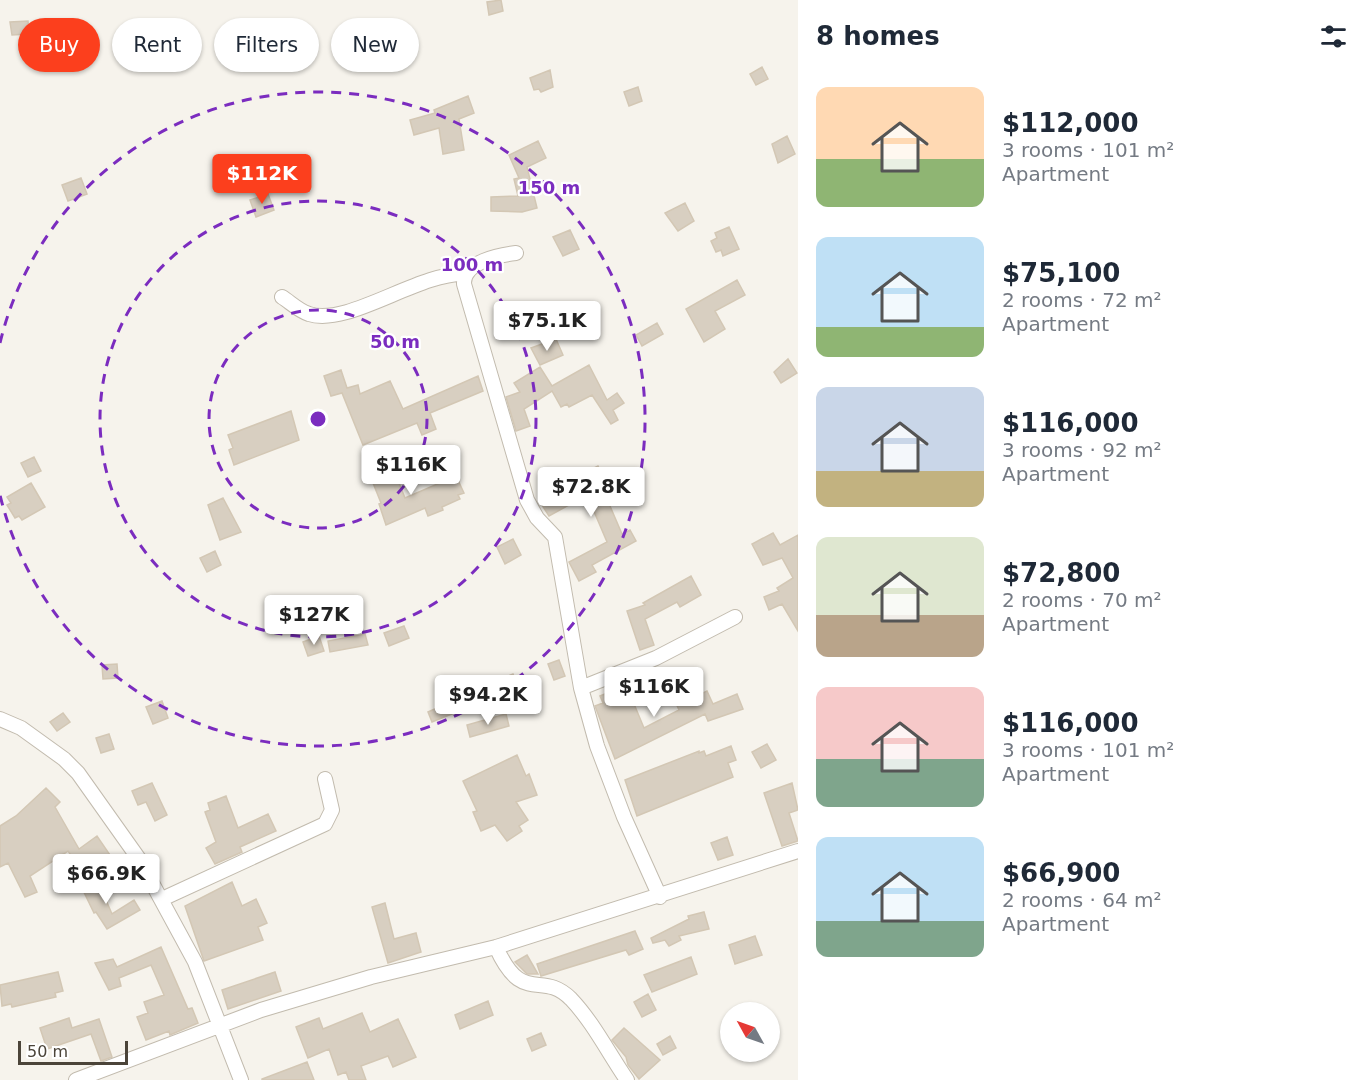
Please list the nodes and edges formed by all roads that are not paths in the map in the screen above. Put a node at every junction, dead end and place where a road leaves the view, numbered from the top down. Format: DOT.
graph roads {
  1 [pos="516,253"];
  2 [pos="465,274"];
  3 [pos="282,297"];
  4 [pos="735,617"];
  5 [pos="581,688"];
  6 [pos="0,719"];
  7 [pos="326,779"];
  8 [pos="798,851"];
  9 [pos="660,897"];
  10 [pos="162,899"];
  11 [pos="496,947"];
  12 [pos="220,1026"];
  13 [pos="76,1080"];
  14 [pos="241,1080"];
  15 [pos="627,1080"];
  1 -- 2 [label="street"];
  2 -- 3 [label="street"];
  2 -- 5 [label="street"];
  4 -- 5 [label="street"];
  5 -- 9 [label="street"];
  6 -- 10 [label="street"];
  7 -- 10 [label="street"];
  8 -- 9 [label="street"];
  9 -- 11 [label="street"];
  10 -- 12 [label="street"];
  11 -- 12 [label="street"];
  11 -- 15 [label="street"];
  12 -- 13 [label="street"];
  12 -- 14 [label="street"];
}
